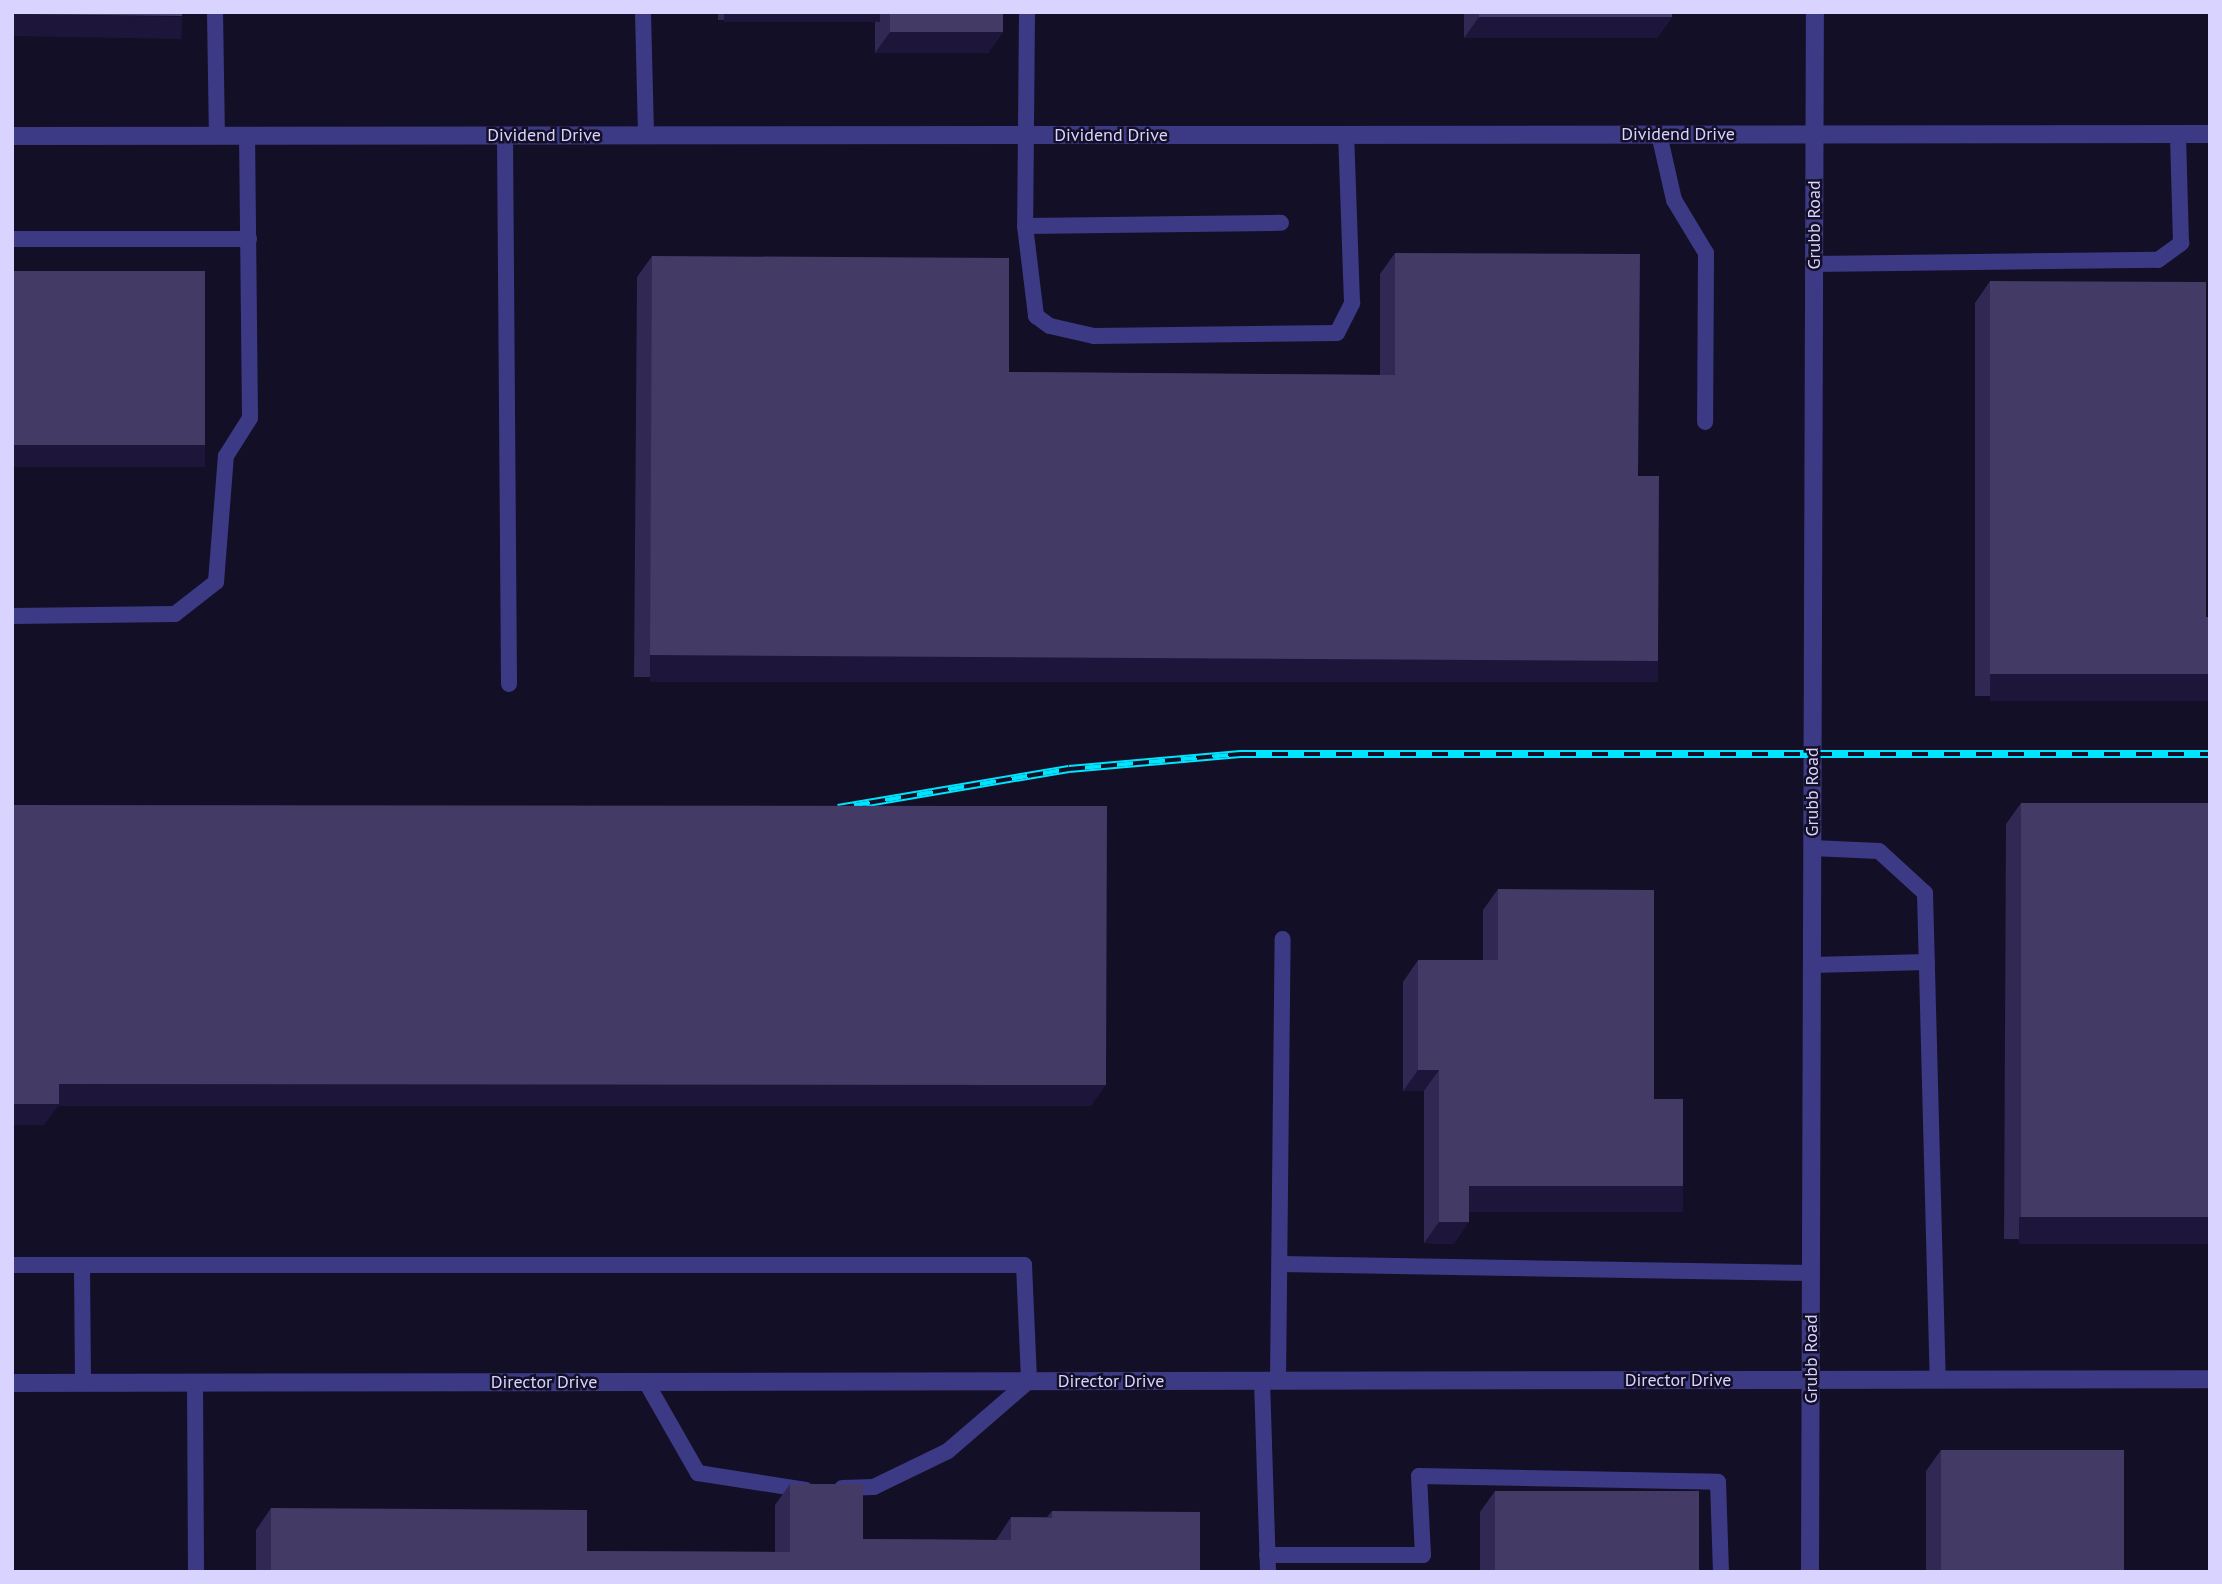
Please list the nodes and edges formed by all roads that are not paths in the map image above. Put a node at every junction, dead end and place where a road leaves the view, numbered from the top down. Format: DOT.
graph roads {
  1 [pos="215,12"];
  2 [pos="643,12"];
  3 [pos="1027,12"];
  4 [pos="1815,12"];
  5 [pos="1660,134"];
  6 [pos="1814,134"];
  7 [pos="2178,134"];
  8 [pos="2210,134"];
  9 [pos="646,135"];
  10 [pos="1021,135"];
  11 [pos="1346,135"];
  12 [pos="12,136"];
  13 [pos="217,136"];
  14 [pos="247,136"];
  15 [pos="505,136"];
  16 [pos="1281,222"];
  17 [pos="1025,226"];
  18 [pos="12,239"];
  19 [pos="249,239"];
  20 [pos="1814,264"];
  21 [pos="1705,422"];
  22 [pos="12,616"];
  23 [pos="509,684"];
  24 [pos="1812,848"];
  25 [pos="1283,939"];
  26 [pos="1927,962"];
  27 [pos="1812,965"];
  28 [pos="1280,1264"];
  29 [pos="12,1265"];
  30 [pos="82,1268"];
  31 [pos="1811,1273"];
  32 [pos="1938,1379"];
  33 [pos="2210,1379"];
  34 [pos="1270,1380"];
  35 [pos="1811,1380"];
  36 [pos="1029,1381"];
  37 [pos="195,1382"];
  38 [pos="646,1382"];
  39 [pos="12,1383"];
  40 [pos="83,1383"];
  41 [pos="1267,1564"];
  42 [pos="1423,1564"];
  43 [pos="196,1572"];
  44 [pos="1721,1572"];
  45 [pos="1810,1572"];
  1 -- 13 [label="lane"];
  2 -- 9 [label="lane"];
  3 -- 10 [label="lane"];
  4 -- 6 [label="street, Grubb Road"];
  5 -- 6 [label="street, Dividend Drive"];
  5 -- 11 [label="street, Dividend Drive"];
  5 -- 21 [label="lane"];
  6 -- 7 [label="street, Dividend Drive"];
  6 -- 20 [label="street, Grubb Road"];
  7 -- 8 [label="street, Dividend Drive"];
  7 -- 20 [label="lane"];
  9 -- 10 [label="street, Dividend Drive"];
  9 -- 15 [label="street, Dividend Drive"];
  10 -- 11 [label="street, Dividend Drive"];
  10 -- 17 [label="lane"];
  11 -- 17 [label="lane"];
  12 -- 13 [label="street, Dividend Drive"];
  13 -- 14 [label="street, Dividend Drive"];
  14 -- 15 [label="street, Dividend Drive"];
  14 -- 19 [label="lane"];
  15 -- 23 [label="lane"];
  16 -- 17 [label="lane"];
  18 -- 19 [label="lane"];
  19 -- 22 [label="lane"];
  20 -- 24 [label="street, Grubb Road"];
  24 -- 26 [label="lane"];
  24 -- 27 [label="street, Grubb Road"];
  25 -- 28 [label="lane"];
  26 -- 27 [label="lane"];
  26 -- 32 [label="lane"];
  27 -- 31 [label="street, Grubb Road"];
  28 -- 31 [label="lane"];
  28 -- 34 [label="lane"];
  29 -- 30 [label="lane"];
  30 -- 36 [label="lane"];
  30 -- 40 [label="lane"];
  31 -- 35 [label="street, Grubb Road"];
  32 -- 33 [label="street, Director Drive"];
  32 -- 35 [label="street, Director Drive"];
  34 -- 35 [label="street, Director Drive"];
  34 -- 36 [label="street, Director Drive"];
  34 -- 41 [label="lane"];
  35 -- 45 [label="street, Grubb Road"];
  36 -- 38 [label="street, Director Drive"];
  36 -- 38 [label="lane"];
  37 -- 38 [label="street, Director Drive"];
  37 -- 40 [label="street, Director Drive"];
  37 -- 43 [label="lane"];
  39 -- 40 [label="street, Director Drive"];
  41 -- 42 [label="lane"];
  42 -- 44 [label="lane"];
}
